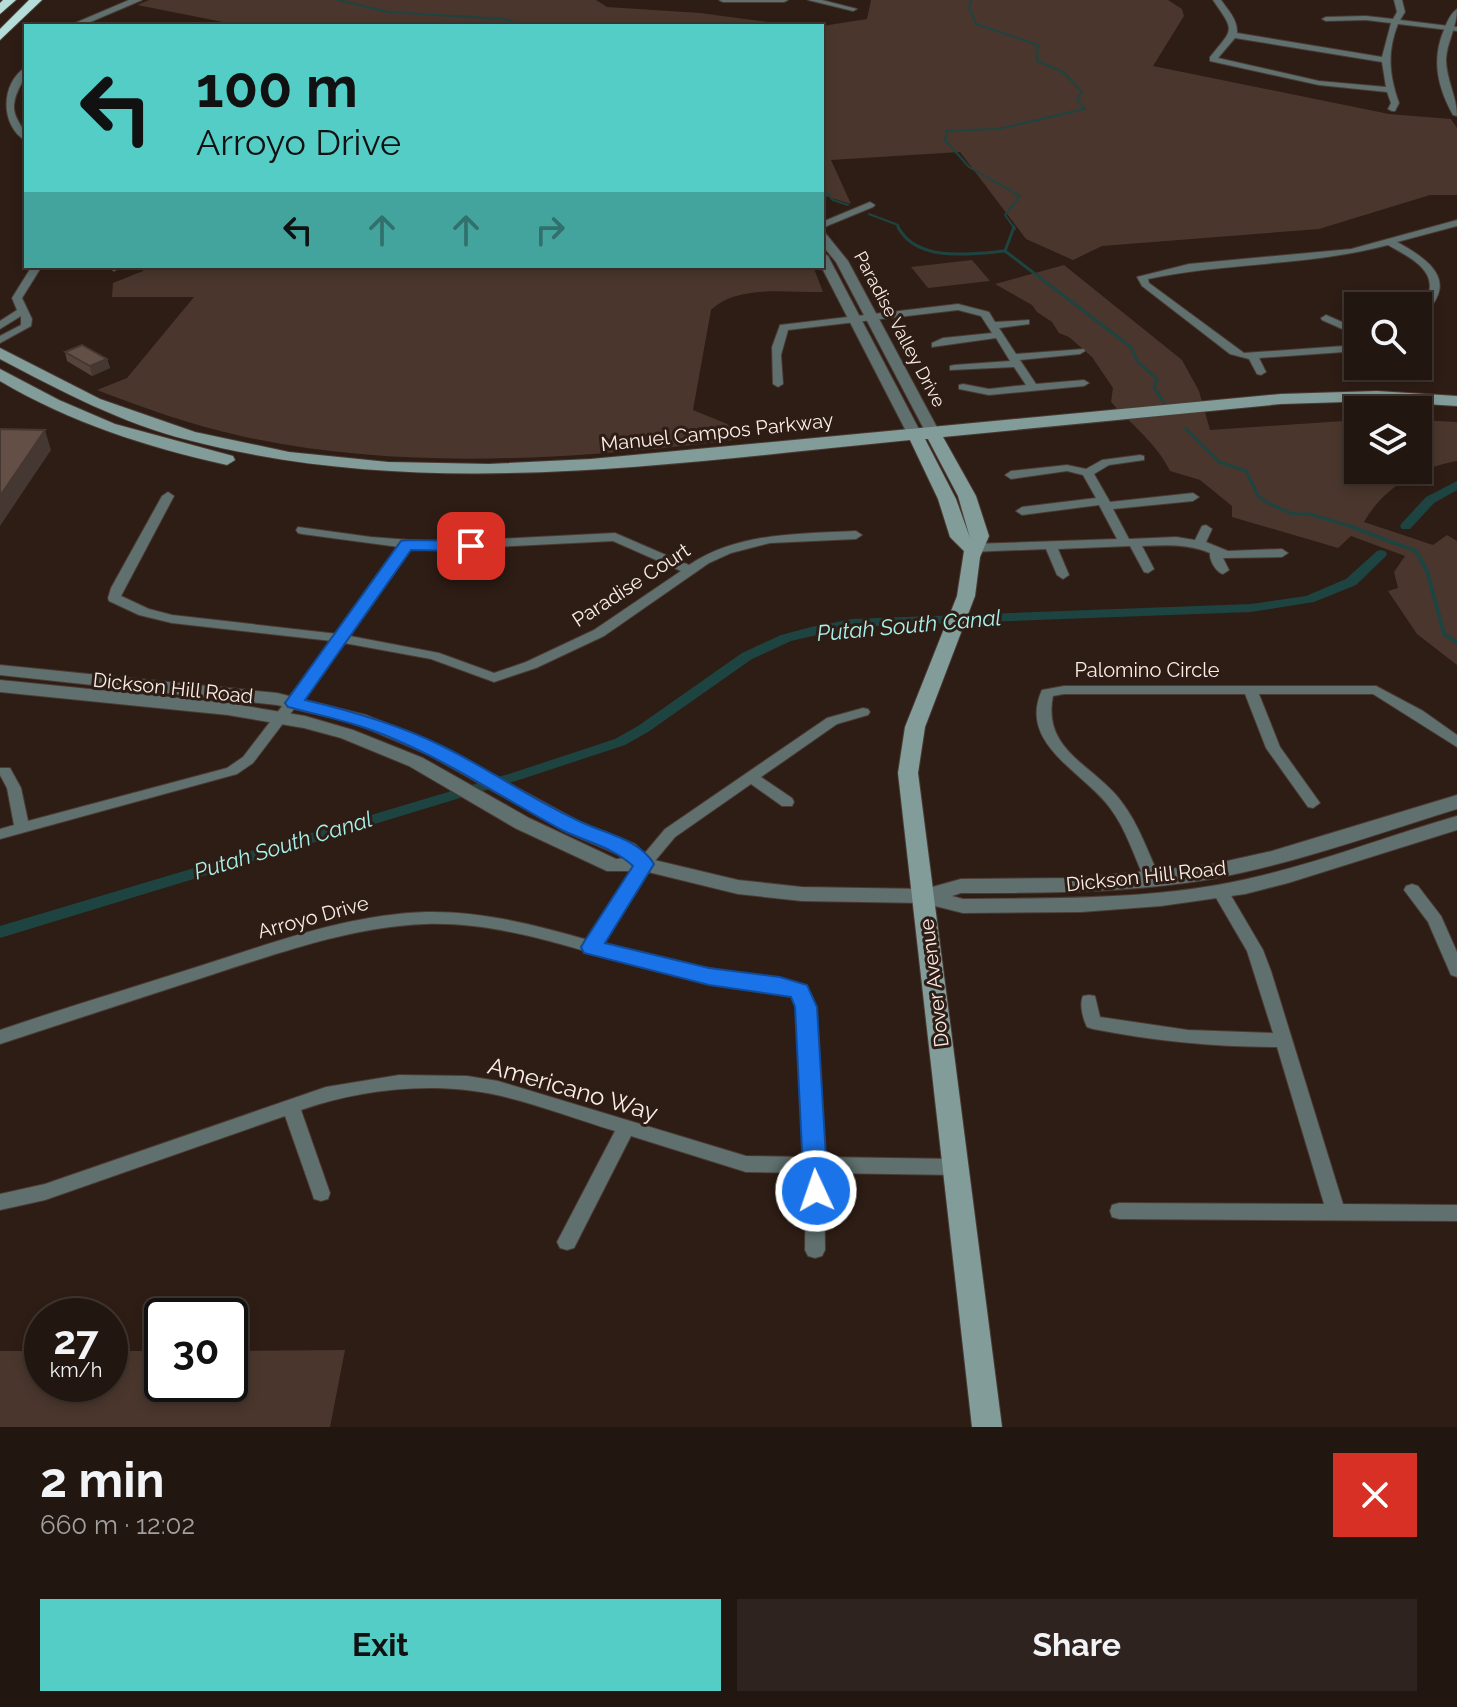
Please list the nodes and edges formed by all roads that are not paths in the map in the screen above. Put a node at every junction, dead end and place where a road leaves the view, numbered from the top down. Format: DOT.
graph roads {
  1 [pos="10,0"];
  2 [pos="36,0"];
  3 [pos="137,0"];
  4 [pos="723,0"];
  5 [pos="784,0"];
  6 [pos="812,0"];
  7 [pos="1217,0"];
  8 [pos="1398,0"];
  9 [pos="853,9"];
  10 [pos="0,10"];
  11 [pos="1457,12"];
  12 [pos="95,18"];
  13 [pos="1326,19"];
  14 [pos="1395,21"];
  15 [pos="78,24"];
  16 [pos="87,24"];
  17 [pos="1452,30"];
  18 [pos="1233,35"];
  19 [pos="0,36"];
  20 [pos="1384,60"];
  21 [pos="24,61"];
  22 [pos="24,73"];
  23 [pos="0,90"];
  24 [pos="1390,90"];
  25 [pos="1392,109"];
  26 [pos="1457,113"];
  27 [pos="0,128"];
  28 [pos="24,136"];
  29 [pos="24,146"];
  30 [pos="870,205"];
  31 [pos="849,213"];
  32 [pos="824,218"];
  33 [pos="1457,223"];
  34 [pos="824,224"];
  35 [pos="824,239"];
  36 [pos="1391,243"];
  37 [pos="824,260"];
  38 [pos="36,268"];
  39 [pos="1432,302"];
  40 [pos="22,311"];
  41 [pos="872,317"];
  42 [pos="1326,318"];
  43 [pos="856,319"];
  44 [pos="1025,322"];
  45 [pos="993,325"];
  46 [pos="0,326"];
  47 [pos="1344,326"];
  48 [pos="999,335"];
  49 [pos="0,340"];
  50 [pos="936,345"];
  51 [pos="1344,349"];
  52 [pos="1080,351"];
  53 [pos="0,353"];
  54 [pos="1253,357"];
  55 [pos="1016,361"];
  56 [pos="954,368"];
  57 [pos="1261,372"];
  58 [pos="0,374"];
  59 [pos="1084,383"];
  60 [pos="778,384"];
  61 [pos="963,387"];
  62 [pos="1033,388"];
  63 [pos="1457,401"];
  64 [pos="1457,411"];
  65 [pos="927,439"];
  66 [pos="1140,458"];
  67 [pos="1088,473"];
  68 [pos="1011,475"];
  69 [pos="168,496"];
  70 [pos="1193,497"];
  71 [pos="1105,504"];
  72 [pos="1022,511"];
  73 [pos="1206,529"];
  74 [pos="302,530"];
  75 [pos="856,535"];
  76 [pos="1130,542"];
  77 [pos="1199,544"];
  78 [pos="407,545"];
  79 [pos="1051,547"];
  80 [pos="971,548"];
  81 [pos="1217,551"];
  82 [pos="1282,553"];
  83 [pos="1148,569"];
  84 [pos="690,570"];
  85 [pos="1223,570"];
  86 [pos="1063,575"];
  87 [pos="342,638"];
  88 [pos="0,670"];
  89 [pos="0,686"];
  90 [pos="1250,690"];
  91 [pos="289,710"];
  92 [pos="863,712"];
  93 [pos="1457,742"];
  94 [pos="5,771"];
  95 [pos="751,777"];
  96 [pos="787,802"];
  97 [pos="1457,802"];
  98 [pos="1313,803"];
  99 [pos="1457,823"];
  100 [pos="22,829"];
  101 [pos="0,834"];
  102 [pos="644,864"];
  103 [pos="1153,880"];
  104 [pos="1412,890"];
  105 [pos="1220,891"];
  106 [pos="923,896"];
  107 [pos="592,947"];
  108 [pos="1457,971"];
  109 [pos="1089,1001"];
  110 [pos="0,1037"];
  111 [pos="1283,1040"];
  112 [pos="291,1106"];
  113 [pos="626,1128"];
  114 [pos="814,1166"];
  115 [pos="956,1167"];
  116 [pos="321,1193"];
  117 [pos="0,1202"];
  118 [pos="1119,1211"];
  119 [pos="1336,1212"];
  120 [pos="1457,1213"];
  121 [pos="567,1242"];
  122 [pos="815,1250"];
  123 [pos="987,1427"];
  1 -- 10 [label="highway"];
  2 -- 19 [label="highway"];
  3 -- 12 [label="street"];
  4 -- 5 [label="street"];
  6 -- 9 [label="street"];
  7 -- 18 [label="street"];
  8 -- 14 [label="street"];
  11 -- 17 [label="street"];
  12 -- 15 [label="street"];
  12 -- 16 [label="street"];
  13 -- 14 [label="street"];
  14 -- 17 [label="street"];
  14 -- 20 [label="street"];
  17 -- 26 [label="street"];
  18 -- 20 [label="street"];
  18 -- 24 [label="street"];
  20 -- 24 [label="street"];
  21 -- 23 [label="street"];
  22 -- 28 [label="street"];
  24 -- 25 [label="street"];
  27 -- 29 [label="street"];
  30 -- 31 [label="street"];
  31 -- 32 [label="street"];
  31 -- 34 [label="street"];
  33 -- 36 [label="street"];
  35 -- 41 [label="street, Paradise Valley Drive"];
  36 -- 39 [label="street"];
  36 -- 54 [label="street"];
  37 -- 43 [label="street, Paradise Valley Drive"];
  38 -- 40 [label="street"];
  40 -- 46 [label="street"];
  40 -- 49 [label="street"];
  41 -- 43 [label="street"];
  41 -- 45 [label="street"];
  41 -- 65 [label="street, Paradise Valley Drive"];
  42 -- 47 [label="street"];
  43 -- 60 [label="street"];
  43 -- 65 [label="street, Paradise Valley Drive"];
  44 -- 45 [label="street"];
  45 -- 48 [label="street"];
  48 -- 50 [label="street"];
  48 -- 55 [label="street"];
  51 -- 54 [label="street"];
  52 -- 55 [label="street"];
  53 -- 65 [label="main road, Manuel Campos Parkway"];
  54 -- 57 [label="street"];
  55 -- 56 [label="street"];
  55 -- 62 [label="street"];
  58 -- 65 [label="main road, Manuel Campos Parkway"];
  59 -- 62 [label="street"];
  61 -- 62 [label="street"];
  63 -- 65 [label="main road, Manuel Campos Parkway"];
  64 -- 65 [label="main road, Manuel Campos Parkway"];
  65 -- 80 [label="main road"];
  66 -- 67 [label="street"];
  67 -- 68 [label="street"];
  67 -- 71 [label="street"];
  69 -- 87 [label="street, Paradise Court"];
  70 -- 71 [label="street"];
  71 -- 72 [label="street"];
  71 -- 76 [label="street"];
  73 -- 77 [label="street"];
  74 -- 78 [label="street"];
  75 -- 84 [label="street, Paradise Court"];
  76 -- 77 [label="street"];
  76 -- 79 [label="street"];
  76 -- 83 [label="street"];
  77 -- 81 [label="street"];
  78 -- 84 [label="street"];
  78 -- 87 [label="street"];
  79 -- 80 [label="street"];
  79 -- 86 [label="street"];
  80 -- 106 [label="main road, Dover Avenue"];
  81 -- 82 [label="street"];
  81 -- 85 [label="street"];
  84 -- 87 [label="street, Paradise Court"];
  87 -- 91 [label="street"];
  88 -- 91 [label="street, Dickson Hill Road"];
  89 -- 91 [label="street, Dickson Hill Road"];
  90 -- 93 [label="street, Palomino Circle"];
  90 -- 98 [label="street"];
  90 -- 103 [label="street, Palomino Circle"];
  91 -- 100 [label="street"];
  91 -- 102 [label="street, Dickson Hill Road"];
  91 -- 102 [label="street, Dickson Hill Road"];
  92 -- 95 [label="street"];
  94 -- 100 [label="street"];
  95 -- 96 [label="street"];
  95 -- 102 [label="street"];
  97 -- 103 [label="street, Dickson Hill Road"];
  99 -- 105 [label="street, Dickson Hill Road"];
  100 -- 101 [label="street"];
  102 -- 106 [label="street, Dickson Hill Road"];
  102 -- 107 [label="street"];
  103 -- 106 [label="street, Dickson Hill Road"];
  104 -- 108 [label="street"];
  105 -- 106 [label="street, Dickson Hill Road"];
  105 -- 111 [label="street"];
  106 -- 115 [label="main road, Dover Avenue"];
  107 -- 110 [label="street, Arroyo Drive"];
  107 -- 114 [label="street, Arroyo Drive"];
  109 -- 111 [label="street"];
  111 -- 119 [label="street"];
  112 -- 113 [label="street, Americano Way"];
  112 -- 116 [label="street"];
  112 -- 117 [label="street, Americano Way"];
  113 -- 114 [label="street, Americano Way"];
  113 -- 121 [label="street"];
  114 -- 115 [label="street, Americano Way"];
  114 -- 122 [label="street"];
  115 -- 123 [label="main road, Dover Avenue"];
  118 -- 119 [label="street"];
  119 -- 120 [label="street"];
}
